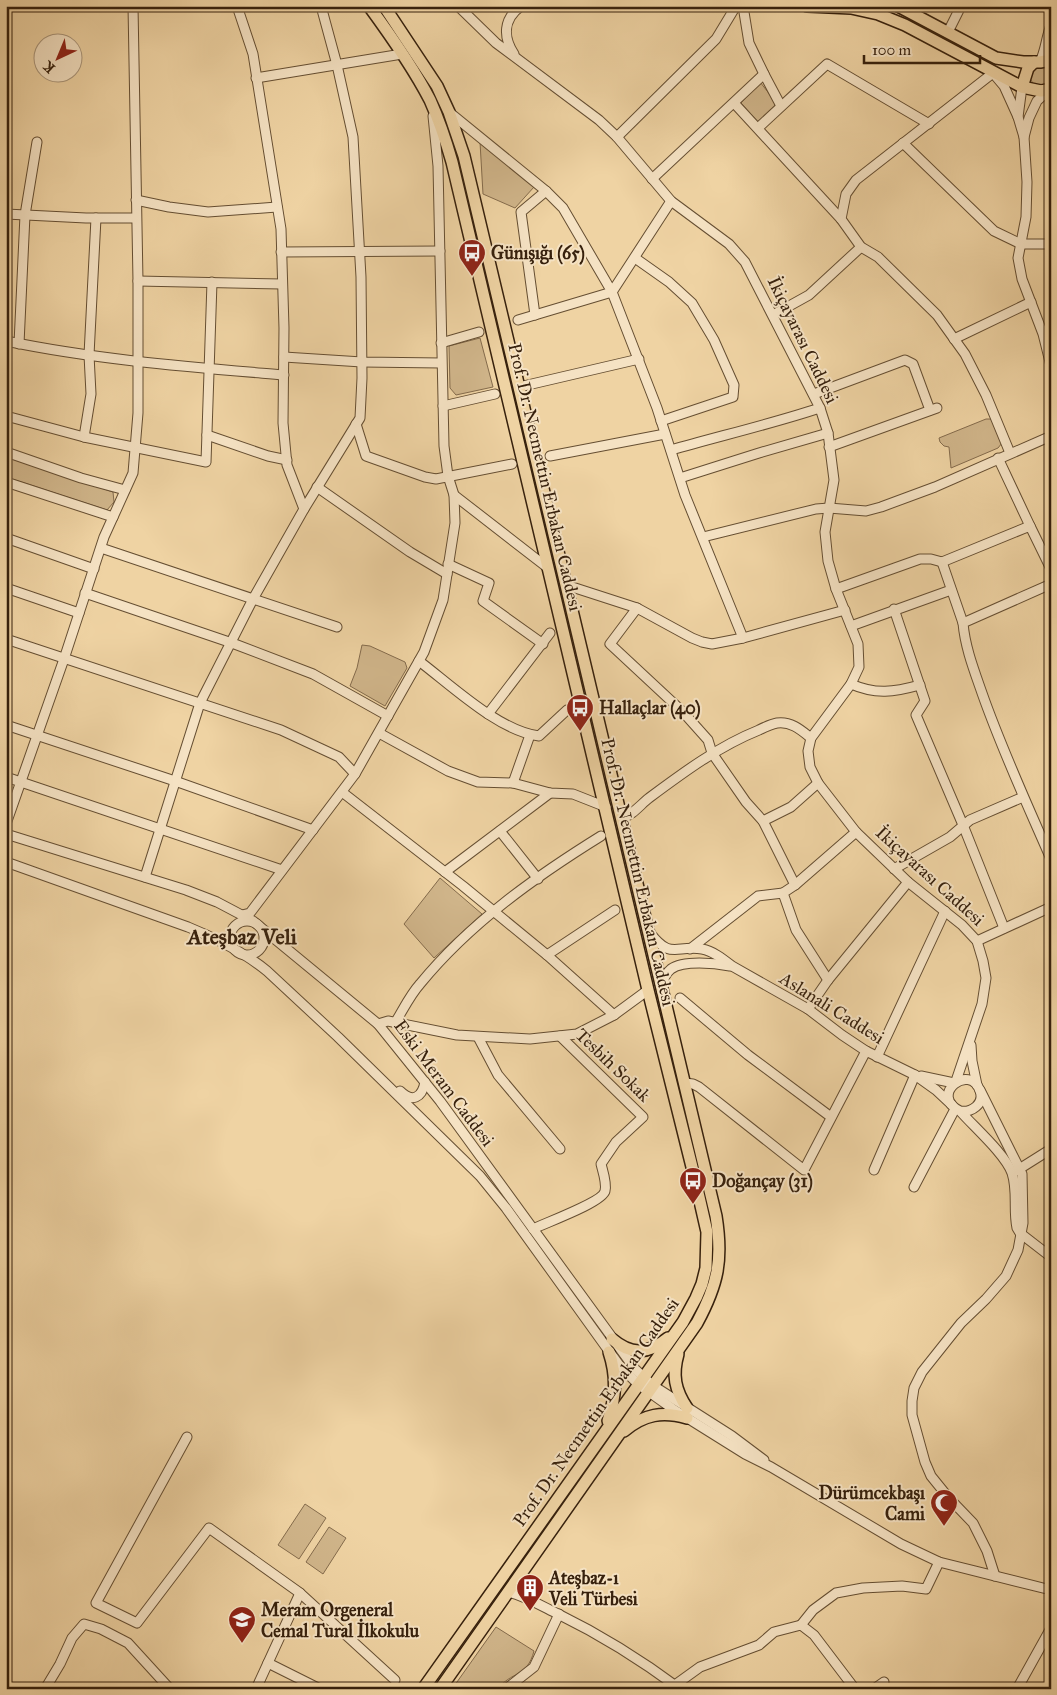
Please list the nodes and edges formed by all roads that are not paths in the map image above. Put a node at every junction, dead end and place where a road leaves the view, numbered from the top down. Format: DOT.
graph roads {
  1 [pos="132,6"];
  2 [pos="237,6"];
  3 [pos="321,6"];
  4 [pos="384,6"];
  5 [pos="458,6"];
  6 [pos="521,6"];
  7 [pos="736,6"];
  8 [pos="742,6"];
  9 [pos="807,6"];
  10 [pos="898,6"];
  11 [pos="961,6"];
  12 [pos="369,8"];
  13 [pos="1051,25"];
  14 [pos="948,32"];
  15 [pos="402,54"];
  16 [pos="515,56"];
  17 [pos="1045,61"];
  18 [pos="338,65"];
  19 [pos="993,73"];
  20 [pos="764,74"];
  21 [pos="256,78"];
  22 [pos="1022,87"];
  23 [pos="1050,89"];
  24 [pos="430,102"];
  25 [pos="734,103"];
  26 [pos="781,106"];
  27 [pos="449,112"];
  28 [pos="1018,117"];
  29 [pos="929,124"];
  30 [pos="758,128"];
  31 [pos="617,137"];
  32 [pos="1024,137"];
  33 [pos="37,142"];
  34 [pos="903,143"];
  35 [pos="652,179"];
  36 [pos="546,191"];
  37 [pos="136,200"];
  38 [pos="671,201"];
  39 [pos="277,207"];
  40 [pos="6,214"];
  41 [pos="25,215"];
  42 [pos="96,218"];
  43 [pos="136,218"];
  44 [pos="841,219"];
  45 [pos="1020,244"];
  46 [pos="1051,244"];
  47 [pos="861,247"];
  48 [pos="440,250"];
  49 [pos="359,251"];
  50 [pos="281,252"];
  51 [pos="635,258"];
  52 [pos="138,281"];
  53 [pos="212,282"];
  54 [pos="282,284"];
  55 [pos="612,292"];
  56 [pos="1031,302"];
  57 [pos="535,315"];
  58 [pos="773,315"];
  59 [pos="518,320"];
  60 [pos="479,332"];
  61 [pos="1047,332"];
  62 [pos="954,339"];
  63 [pos="6,341"];
  64 [pos="441,343"];
  65 [pos="19,344"];
  66 [pos="89,355"];
  67 [pos="284,357"];
  68 [pos="639,358"];
  69 [pos="138,362"];
  70 [pos="362,362"];
  71 [pos="441,363"];
  72 [pos="1051,366"];
  73 [pos="209,368"];
  74 [pos="284,375"];
  75 [pos="519,386"];
  76 [pos="495,394"];
  77 [pos="814,394"];
  78 [pos="443,406"];
  79 [pos="820,408"];
  80 [pos="6,416"];
  81 [pos="661,421"];
  82 [pos="356,424"];
  83 [pos="828,433"];
  84 [pos="665,434"];
  85 [pos="207,435"];
  86 [pos="1051,436"];
  87 [pos="84,437"];
  88 [pos="135,447"];
  89 [pos="829,447"];
  90 [pos="671,450"];
  91 [pos="6,452"];
  92 [pos="1010,453"];
  93 [pos="550,456"];
  94 [pos="998,458"];
  95 [pos="287,460"];
  96 [pos="512,464"];
  97 [pos="448,476"];
  98 [pos="680,478"];
  99 [pos="6,482"];
  100 [pos="317,488"];
  101 [pos="125,490"];
  102 [pos="454,495"];
  103 [pos="829,508"];
  104 [pos="304,509"];
  105 [pos="113,517"];
  106 [pos="1030,526"];
  107 [pos="703,537"];
  108 [pos="6,538"];
  109 [pos="101,548"];
  110 [pos="942,562"];
  111 [pos="548,568"];
  112 [pos="94,569"];
  113 [pos="448,569"];
  114 [pos="1051,569"];
  115 [pos="1051,584"];
  116 [pos="566,585"];
  117 [pos="6,588"];
  118 [pos="836,589"];
  119 [pos="951,590"];
  120 [pos="85,593"];
  121 [pos="253,599"];
  122 [pos="637,608"];
  123 [pos="894,609"];
  124 [pos="845,610"];
  125 [pos="79,612"];
  126 [pos="963,623"];
  127 [pos="851,626"];
  128 [pos="337,627"];
  129 [pos="550,633"];
  130 [pos="743,638"];
  131 [pos="6,639"];
  132 [pos="232,642"];
  133 [pos="543,644"];
  134 [pos="64,658"];
  135 [pos="419,661"];
  136 [pos="851,684"];
  137 [pos="920,685"];
  138 [pos="200,703"];
  139 [pos="566,710"];
  140 [pos="488,714"];
  141 [pos="388,716"];
  142 [pos="6,726"];
  143 [pos="379,732"];
  144 [pos="530,735"];
  145 [pos="37,736"];
  146 [pos="811,738"];
  147 [pos="712,753"];
  148 [pos="356,774"];
  149 [pos="6,777"];
  150 [pos="176,781"];
  151 [pos="21,782"];
  152 [pos="513,783"];
  153 [pos="818,783"];
  154 [pos="342,792"];
  155 [pos="550,793"];
  156 [pos="1023,797"];
  157 [pos="606,807"];
  158 [pos="622,818"];
  159 [pos="763,821"];
  160 [pos="6,824"];
  161 [pos="963,825"];
  162 [pos="160,829"];
  163 [pos="313,830"];
  164 [pos="500,831"];
  165 [pos="856,832"];
  166 [pos="6,834"];
  167 [pos="601,836"];
  168 [pos="1051,859"];
  169 [pos="6,862"];
  170 [pos="894,869"];
  171 [pos="282,870"];
  172 [pos="445,872"];
  173 [pos="146,877"];
  174 [pos="538,879"];
  175 [pos="908,882"];
  176 [pos="795,885"];
  177 [pos="783,893"];
  178 [pos="1051,907"];
  179 [pos="493,910"];
  180 [pos="615,910"];
  181 [pos="945,911"];
  182 [pos="242,915"];
  183 [pos="1004,928"];
  184 [pos="649,932"];
  185 [pos="977,941"];
  186 [pos="690,949"];
  187 [pos="547,955"];
  188 [pos="732,966"];
  189 [pos="828,980"];
  190 [pos="662,986"];
  191 [pos="648,990"];
  192 [pos="680,998"];
  193 [pos="808,1009"];
  194 [pos="614,1016"];
  195 [pos="395,1022"];
  196 [pos="378,1024"];
  197 [pos="478,1036"];
  198 [pos="560,1036"];
  199 [pos="338,1037"];
  200 [pos="970,1040"];
  201 [pos="866,1051"];
  202 [pos="877,1057"];
  203 [pos="915,1075"];
  204 [pos="424,1082"];
  205 [pos="955,1082"];
  206 [pos="685,1083"];
  207 [pos="978,1088"];
  208 [pos="956,1108"];
  209 [pos="831,1117"];
  210 [pos="1051,1148"];
  211 [pos="560,1149"];
  212 [pos="874,1170"];
  213 [pos="1016,1171"];
  214 [pos="914,1187"];
  215 [pos="533,1229"];
  216 [pos="1020,1233"];
  217 [pos="1051,1257"];
  218 [pos="683,1322"];
  219 [pos="612,1339"];
  220 [pos="682,1343"];
  221 [pos="609,1352"];
  222 [pos="646,1384"];
  223 [pos="687,1413"];
  224 [pos="602,1435"];
  225 [pos="187,1437"];
  226 [pos="615,1438"];
  227 [pos="939,1562"];
  228 [pos="995,1576"];
  229 [pos="1051,1590"];
  230 [pos="509,1592"];
  231 [pos="300,1593"];
  232 [pos="559,1614"];
  233 [pos="801,1624"];
  234 [pos="1051,1628"];
  235 [pos="268,1663"];
  236 [pos="395,1680"];
  237 [pos="884,1682"];
  238 [pos="678,1687"];
  239 [pos="44,1689"];
  240 [pos="170,1689"];
  241 [pos="256,1689"];
  242 [pos="320,1689"];
  243 [pos="423,1689"];
  244 [pos="440,1689"];
  245 [pos="506,1689"];
  246 [pos="855,1689"];
  247 [pos="874,1689"];
  248 [pos="1017,1689"];
  1 -- 37 [label="street"];
  2 -- 21 [label="street"];
  3 -- 18 [label="street"];
  4 -- 27 [label="main road, Prof. Dr. Necmettin Erbakan Caddesi"];
  5 -- 16 [label="street, İkiçayarası Caddesi"];
  6 -- 16 [label="street"];
  7 -- 31 [label="street"];
  8 -- 20 [label="street"];
  9 -- 19 [label="main road"];
  10 -- 14 [label="main road"];
  11 -- 14 [label="street"];
  12 -- 15 [label="main road, Prof. Dr. Necmettin Erbakan Caddesi"];
  13 -- 17 [label="street"];
  14 -- 17 [label="main road"];
  15 -- 18 [label="street"];
  15 -- 24 [label="main road, Prof. Dr. Necmettin Erbakan Caddesi"];
  16 -- 31 [label="street, İkiçayarası Caddesi"];
  17 -- 22 [label="main road"];
  18 -- 21 [label="street"];
  18 -- 49 [label="street"];
  19 -- 22 [label="main road"];
  19 -- 28 [label="street"];
  19 -- 29 [label="street"];
  20 -- 25 [label="street"];
  20 -- 26 [label="street"];
  21 -- 39 [label="street"];
  22 -- 23 [label="main road"];
  22 -- 28 [label="street"];
  23 -- 32 [label="street"];
  24 -- 48 [label="street"];
  24 -- 111 [label="main road, Prof. Dr. Necmettin Erbakan Caddesi"];
  25 -- 30 [label="street"];
  25 -- 35 [label="street"];
  26 -- 29 [label="street"];
  26 -- 30 [label="street"];
  27 -- 36 [label="street"];
  27 -- 75 [label="main road, Prof. Dr. Necmettin Erbakan Caddesi"];
  28 -- 32 [label="street"];
  29 -- 34 [label="street"];
  30 -- 44 [label="street"];
  31 -- 35 [label="street, İkiçayarası Caddesi"];
  32 -- 45 [label="street"];
  33 -- 41 [label="street"];
  34 -- 44 [label="street"];
  34 -- 45 [label="street"];
  35 -- 38 [label="street, İkiçayarası Caddesi"];
  36 -- 55 [label="street"];
  36 -- 57 [label="street"];
  37 -- 39 [label="street"];
  37 -- 43 [label="street"];
  38 -- 51 [label="street"];
  38 -- 58 [label="street, İkiçayarası Caddesi"];
  39 -- 50 [label="street"];
  40 -- 41 [label="street"];
  41 -- 42 [label="street"];
  41 -- 65 [label="street"];
  42 -- 43 [label="street"];
  42 -- 66 [label="street"];
  43 -- 52 [label="street"];
  44 -- 47 [label="street"];
  45 -- 46 [label="street"];
  45 -- 56 [label="street"];
  47 -- 58 [label="street"];
  47 -- 62 [label="street"];
  48 -- 49 [label="street"];
  48 -- 64 [label="street"];
  49 -- 50 [label="street"];
  49 -- 70 [label="street"];
  50 -- 54 [label="street"];
  51 -- 55 [label="street"];
  51 -- 81 [label="street"];
  52 -- 53 [label="street"];
  52 -- 69 [label="street"];
  53 -- 54 [label="street"];
  53 -- 73 [label="street"];
  54 -- 67 [label="street"];
  55 -- 57 [label="street"];
  55 -- 68 [label="street"];
  56 -- 61 [label="street"];
  56 -- 62 [label="street"];
  57 -- 59 [label="street"];
  58 -- 77 [label="street, İkiçayarası Caddesi"];
  60 -- 64 [label="street"];
  61 -- 72 [label="street"];
  62 -- 92 [label="street"];
  63 -- 65 [label="street"];
  64 -- 71 [label="street"];
  65 -- 66 [label="street"];
  66 -- 69 [label="street"];
  66 -- 87 [label="street"];
  67 -- 70 [label="street"];
  67 -- 74 [label="street"];
  68 -- 75 [label="street"];
  68 -- 81 [label="street"];
  69 -- 73 [label="street"];
  69 -- 88 [label="street"];
  70 -- 71 [label="street"];
  70 -- 82 [label="street"];
  71 -- 78 [label="street"];
  73 -- 74 [label="street"];
  73 -- 85 [label="street"];
  74 -- 95 [label="street"];
  75 -- 116 [label="main road, Prof. Dr. Necmettin Erbakan Caddesi"];
  76 -- 78 [label="street"];
  77 -- 79 [label="street, İkiçayarası Caddesi"];
  77 -- 89 [label="street"];
  78 -- 97 [label="street"];
  79 -- 83 [label="street, İkiçayarası Caddesi"];
  79 -- 90 [label="street"];
  80 -- 87 [label="street"];
  81 -- 84 [label="street"];
  82 -- 97 [label="street"];
  82 -- 100 [label="street"];
  83 -- 89 [label="street, İkiçayarası Caddesi"];
  83 -- 98 [label="street"];
  84 -- 90 [label="street"];
  84 -- 93 [label="street"];
  85 -- 88 [label="street"];
  85 -- 95 [label="street"];
  86 -- 92 [label="street"];
  87 -- 88 [label="street"];
  88 -- 101 [label="street"];
  89 -- 103 [label="street, İkiçayarası Caddesi"];
  90 -- 98 [label="street"];
  91 -- 101 [label="street"];
  92 -- 94 [label="street"];
  94 -- 103 [label="street"];
  94 -- 106 [label="street"];
  95 -- 104 [label="street"];
  96 -- 97 [label="street"];
  97 -- 102 [label="street"];
  98 -- 107 [label="street"];
  99 -- 105 [label="street"];
  100 -- 104 [label="street"];
  100 -- 113 [label="street"];
  101 -- 105 [label="street"];
  102 -- 111 [label="street"];
  102 -- 113 [label="street"];
  103 -- 107 [label="street"];
  103 -- 118 [label="street, İkiçayarası Caddesi"];
  104 -- 121 [label="street"];
  105 -- 109 [label="street"];
  106 -- 110 [label="street"];
  106 -- 114 [label="street"];
  107 -- 130 [label="street"];
  108 -- 112 [label="street"];
  109 -- 112 [label="street"];
  109 -- 121 [label="street"];
  110 -- 118 [label="street"];
  110 -- 119 [label="street"];
  111 -- 157 [label="main road, Prof. Dr. Necmettin Erbakan Caddesi"];
  112 -- 120 [label="street"];
  113 -- 133 [label="street"];
  113 -- 135 [label="street"];
  115 -- 126 [label="street"];
  116 -- 122 [label="street"];
  116 -- 158 [label="main road, Prof. Dr. Necmettin Erbakan Caddesi"];
  117 -- 125 [label="street"];
  118 -- 124 [label="street, İkiçayarası Caddesi"];
  119 -- 123 [label="street"];
  119 -- 126 [label="street"];
  120 -- 125 [label="street"];
  120 -- 132 [label="street"];
  121 -- 128 [label="street"];
  121 -- 132 [label="street"];
  122 -- 130 [label="street"];
  122 -- 147 [label="street"];
  123 -- 127 [label="street"];
  123 -- 137 [label="street"];
  124 -- 127 [label="street, İkiçayarası Caddesi"];
  124 -- 130 [label="street"];
  125 -- 134 [label="street"];
  126 -- 156 [label="street"];
  127 -- 136 [label="street, İkiçayarası Caddesi"];
  129 -- 133 [label="street"];
  131 -- 134 [label="street"];
  132 -- 138 [label="street"];
  132 -- 141 [label="street"];
  133 -- 140 [label="street"];
  134 -- 138 [label="street"];
  134 -- 145 [label="street"];
  135 -- 140 [label="street"];
  135 -- 141 [label="street"];
  136 -- 137 [label="street"];
  136 -- 146 [label="street, İkiçayarası Caddesi"];
  137 -- 161 [label="street"];
  138 -- 148 [label="street"];
  138 -- 150 [label="street"];
  139 -- 144 [label="street"];
  140 -- 144 [label="street"];
  141 -- 143 [label="street"];
  142 -- 145 [label="street"];
  143 -- 148 [label="street"];
  143 -- 152 [label="street"];
  144 -- 152 [label="street"];
  145 -- 150 [label="street"];
  145 -- 151 [label="street"];
  146 -- 147 [label="street"];
  146 -- 153 [label="street, İkiçayarası Caddesi"];
  147 -- 158 [label="street"];
  147 -- 159 [label="street"];
  148 -- 154 [label="street"];
  149 -- 151 [label="street"];
  150 -- 162 [label="street"];
  150 -- 163 [label="street"];
  151 -- 160 [label="street"];
  151 -- 162 [label="street"];
  152 -- 155 [label="street"];
  153 -- 159 [label="street"];
  153 -- 165 [label="street, İkiçayarası Caddesi"];
  154 -- 163 [label="street"];
  154 -- 172 [label="street"];
  155 -- 157 [label="street"];
  155 -- 164 [label="street"];
  156 -- 161 [label="street"];
  156 -- 168 [label="street"];
  157 -- 191 [label="main road, Prof. Dr. Necmettin Erbakan Caddesi"];
  158 -- 184 [label="main road, Prof. Dr. Necmettin Erbakan Caddesi"];
  159 -- 176 [label="street"];
  161 -- 170 [label="street"];
  161 -- 183 [label="street"];
  162 -- 171 [label="street"];
  162 -- 173 [label="street"];
  163 -- 171 [label="street"];
  164 -- 172 [label="street"];
  164 -- 174 [label="street"];
  165 -- 170 [label="street, İkiçayarası Caddesi"];
  165 -- 176 [label="street"];
  166 -- 173 [label="street, Eski Meram Caddesi"];
  167 -- 174 [label="street"];
  169 -- 199 [label="street, Eski Meram Caddesi"];
  170 -- 175 [label="street, İkiçayarası Caddesi"];
  171 -- 182 [label="street"];
  172 -- 179 [label="street"];
  173 -- 182 [label="street, Eski Meram Caddesi"];
  174 -- 179 [label="street"];
  175 -- 181 [label="street, İkiçayarası Caddesi"];
  175 -- 189 [label="street"];
  176 -- 177 [label="street"];
  177 -- 186 [label="street"];
  177 -- 189 [label="street"];
  178 -- 183 [label="street"];
  179 -- 187 [label="street"];
  179 -- 195 [label="street"];
  180 -- 187 [label="street"];
  181 -- 185 [label="street, İkiçayarası Caddesi"];
  181 -- 202 [label="street"];
  182 -- 196 [label="street, Eski Meram Caddesi"];
  183 -- 185 [label="street"];
  184 -- 186 [label="street, Aslanali Caddesi"];
  184 -- 190 [label="main road, Prof. Dr. Necmettin Erbakan Caddesi"];
  185 -- 200 [label="street, İkiçayarası Caddesi"];
  186 -- 188 [label="street, Aslanali Caddesi"];
  187 -- 194 [label="street"];
  188 -- 190 [label="street, Aslanali Caddesi"];
  188 -- 193 [label="street, Aslanali Caddesi"];
  189 -- 193 [label="street"];
  190 -- 206 [label="main road, Prof. Dr. Necmettin Erbakan Caddesi"];
  191 -- 194 [label="street"];
  191 -- 218 [label="main road, Prof. Dr. Necmettin Erbakan Caddesi"];
  192 -- 209 [label="street"];
  193 -- 201 [label="street, Aslanali Caddesi"];
  194 -- 198 [label="street"];
  195 -- 196 [label="street"];
  195 -- 197 [label="street"];
  196 -- 204 [label="street, Eski Meram Caddesi"];
  197 -- 198 [label="street"];
  197 -- 211 [label="street"];
  198 -- 215 [label="street, Tesbih Sokak"];
  199 -- 204 [label="street"];
  199 -- 221 [label="street, Eski Meram Caddesi"];
  200 -- 205 [label="street, İkiçayarası Caddesi"];
  200 -- 207 [label="street"];
  201 -- 202 [label="street, Aslanali Caddesi"];
  201 -- 209 [label="street"];
  202 -- 203 [label="street, Aslanali Caddesi"];
  203 -- 205 [label="street, Aslanali Caddesi"];
  203 -- 208 [label="street, Aslanali Caddesi"];
  203 -- 212 [label="street"];
  204 -- 215 [label="street, Eski Meram Caddesi"];
  205 -- 207 [label="street"];
  205 -- 208 [label="street"];
  206 -- 209 [label="street"];
  206 -- 220 [label="main road, Prof. Dr. Necmettin Erbakan Caddesi"];
  207 -- 208 [label="street"];
  207 -- 213 [label="street"];
  208 -- 213 [label="street, Aslanali Caddesi"];
  208 -- 214 [label="street"];
  210 -- 213 [label="street"];
  213 -- 216 [label="street"];
  215 -- 219 [label="street, Eski Meram Caddesi"];
  216 -- 217 [label="street"];
  216 -- 228 [label="street"];
  218 -- 219 [label="main road"];
  218 -- 222 [label="main road, Prof. Dr. Necmettin Erbakan Caddesi"];
  219 -- 222 [label="street, Eski Meram Caddesi"];
  220 -- 222 [label="main road, Prof. Dr. Necmettin Erbakan Caddesi"];
  220 -- 223 [label="main road"];
  221 -- 222 [label="street, Eski Meram Caddesi"];
  221 -- 224 [label="main road"];
  222 -- 223 [label="street, Eski Meram Caddesi"];
  222 -- 224 [label="main road, Prof. Dr. Necmettin Erbakan Caddesi"];
  222 -- 226 [label="main road, Prof. Dr. Necmettin Erbakan Caddesi"];
  223 -- 226 [label="main road"];
  223 -- 227 [label="street, Eski Meram Caddesi"];
  224 -- 243 [label="main road, Prof. Dr. Necmettin Erbakan Caddesi"];
  225 -- 231 [label="street"];
  226 -- 230 [label="main road, Prof. Dr. Necmettin Erbakan Caddesi"];
  227 -- 228 [label="street, Eski Meram Caddesi"];
  227 -- 233 [label="street"];
  228 -- 229 [label="street, Eski Meram Caddesi"];
  230 -- 232 [label="street"];
  230 -- 244 [label="main road, Prof. Dr. Necmettin Erbakan Caddesi"];
  231 -- 235 [label="street"];
  231 -- 236 [label="street"];
  232 -- 238 [label="street"];
  232 -- 245 [label="street"];
  233 -- 238 [label="street"];
  233 -- 246 [label="street"];
  234 -- 248 [label="street"];
  235 -- 241 [label="street"];
  235 -- 242 [label="street"];
  237 -- 247 [label="street"];
  239 -- 240 [label="street"];
}
